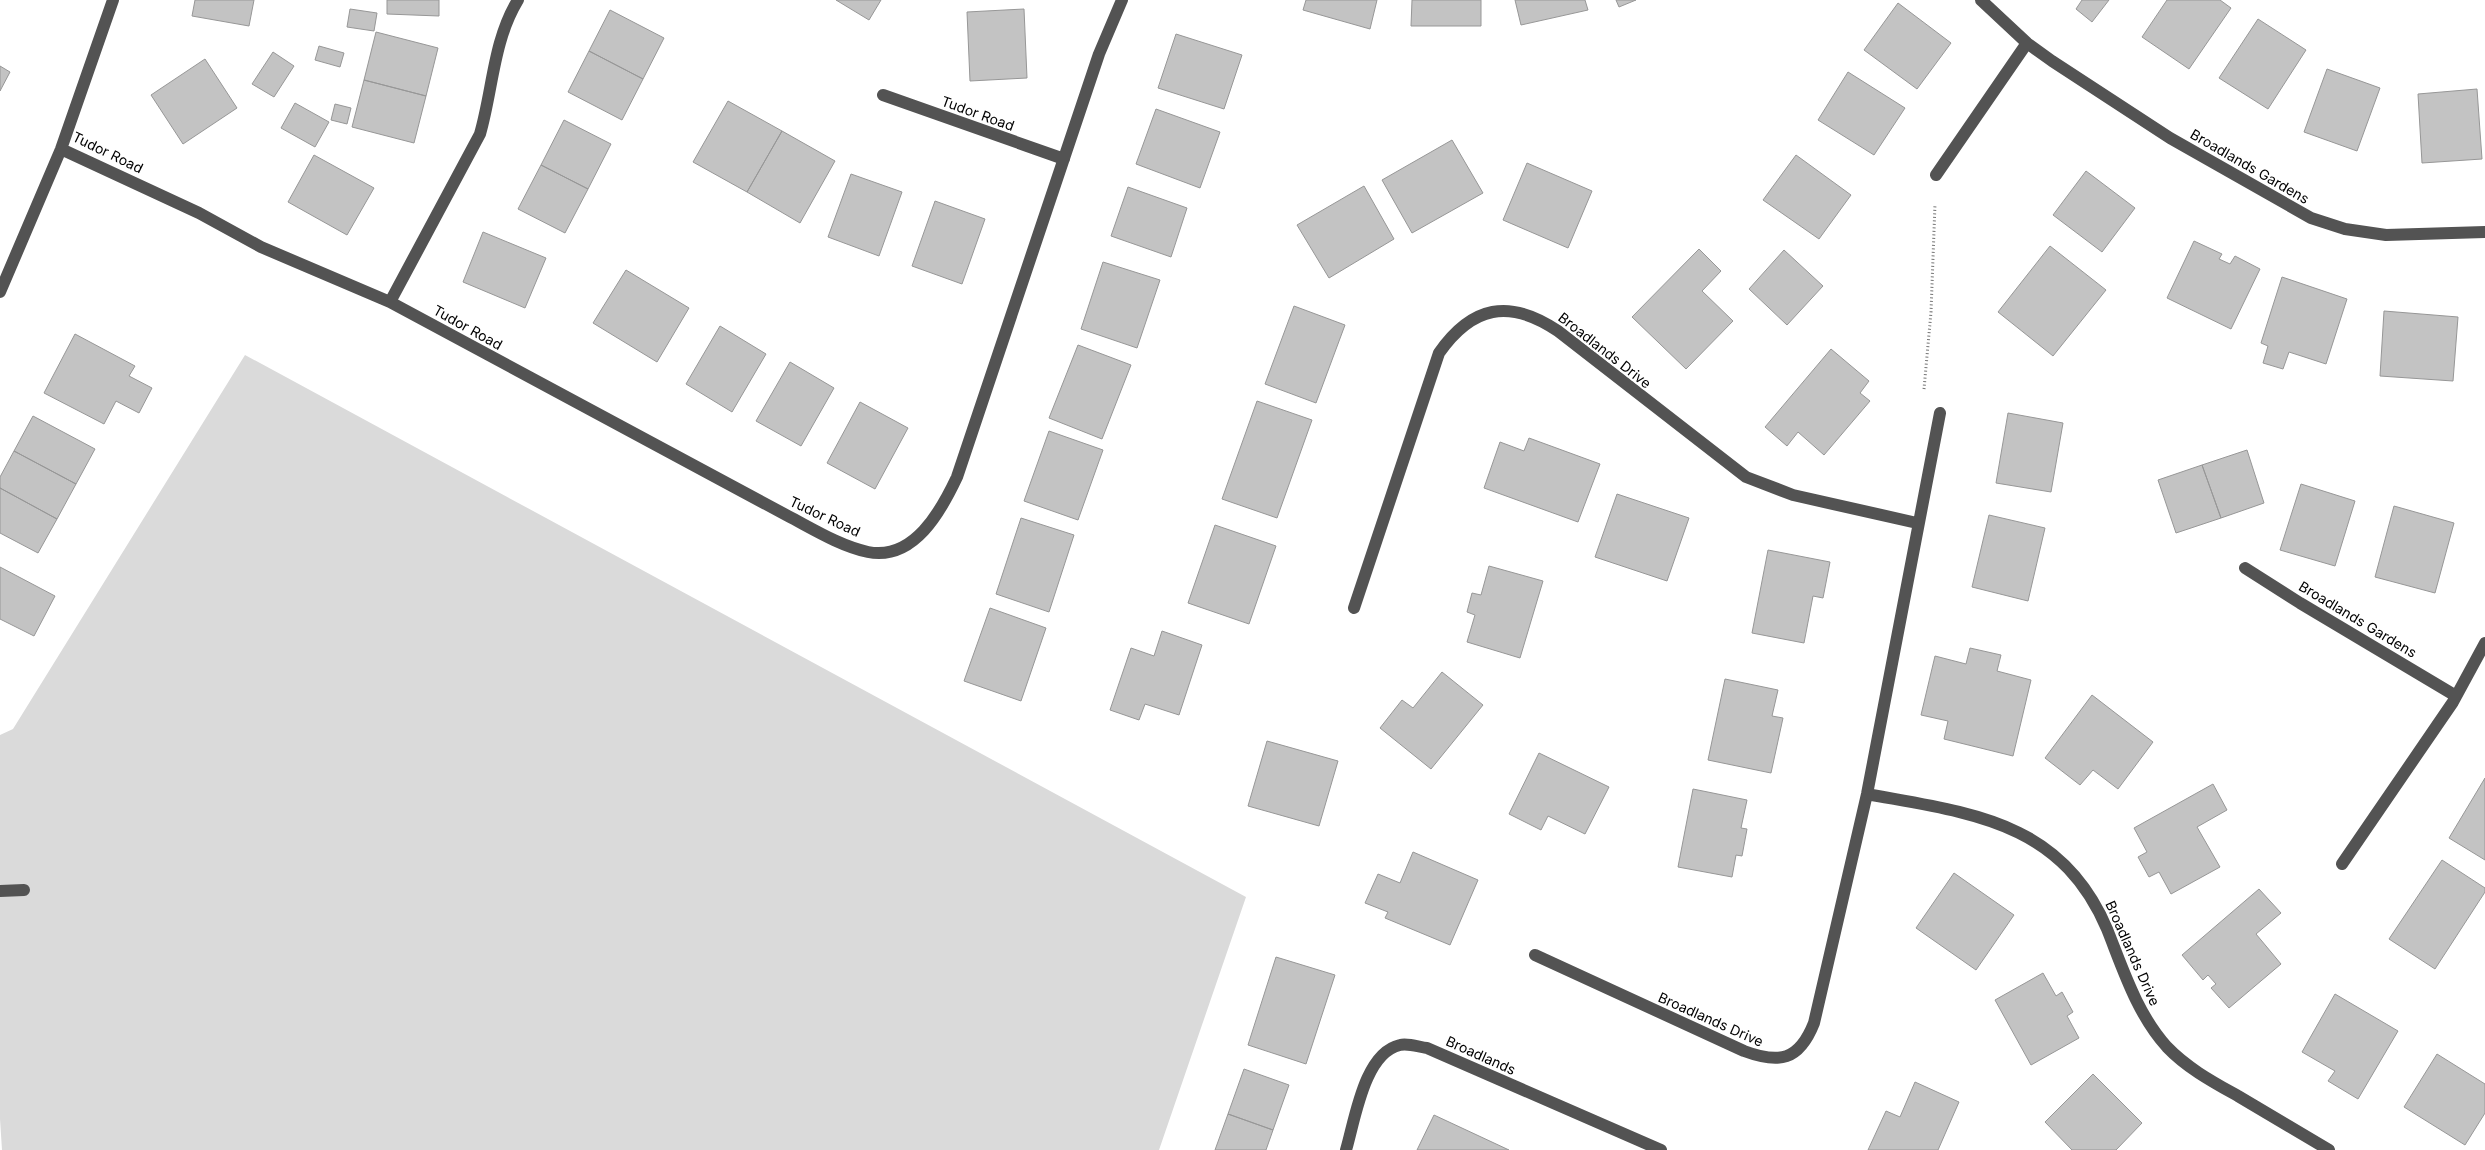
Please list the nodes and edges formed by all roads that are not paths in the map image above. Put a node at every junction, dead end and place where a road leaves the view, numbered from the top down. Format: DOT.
graph roads {
  1 [pos="113,0"];
  2 [pos="518,0"];
  3 [pos="1122,0"];
  4 [pos="1981,0"];
  5 [pos="2027,44"];
  6 [pos="883,95"];
  7 [pos="61,150"];
  8 [pos="1064,159"];
  9 [pos="1936,176"];
  10 [pos="2485,232"];
  11 [pos="0,292"];
  12 [pos="390,302"];
  13 [pos="1940,413"];
  14 [pos="1918,523"];
  15 [pos="2245,568"];
  16 [pos="1354,608"];
  17 [pos="2485,643"];
  18 [pos="2456,696"];
  19 [pos="1866,794"];
  20 [pos="2342,864"];
  21 [pos="24,890"];
  22 [pos="0,891"];
  23 [pos="1535,955"];
  24 [pos="1346,1150"];
  25 [pos="1661,1150"];
  26 [pos="2330,1150"];
  1 -- 7 [label="street, Tudor Road"];
  2 -- 12 [label="street"];
  3 -- 8 [label="street, Tudor Road"];
  4 -- 5 [label="street, Broadlands Gardens"];
  5 -- 9 [label="street"];
  5 -- 10 [label="street, Broadlands Gardens"];
  6 -- 8 [label="street, Tudor Road"];
  7 -- 11 [label="street"];
  7 -- 12 [label="street, Tudor Road"];
  8 -- 12 [label="street, Tudor Road"];
  13 -- 14 [label="street, Broadlands Drive"];
  14 -- 16 [label="street, Broadlands Drive"];
  14 -- 19 [label="street, Broadlands Drive"];
  15 -- 18 [label="street, Broadlands Gardens"];
  17 -- 18 [label="street"];
  18 -- 20 [label="street"];
  19 -- 23 [label="street, Broadlands Drive"];
  19 -- 26 [label="street, Broadlands Drive"];
  21 -- 22 [label="street"];
  24 -- 25 [label="street, Broadlands"];
}
